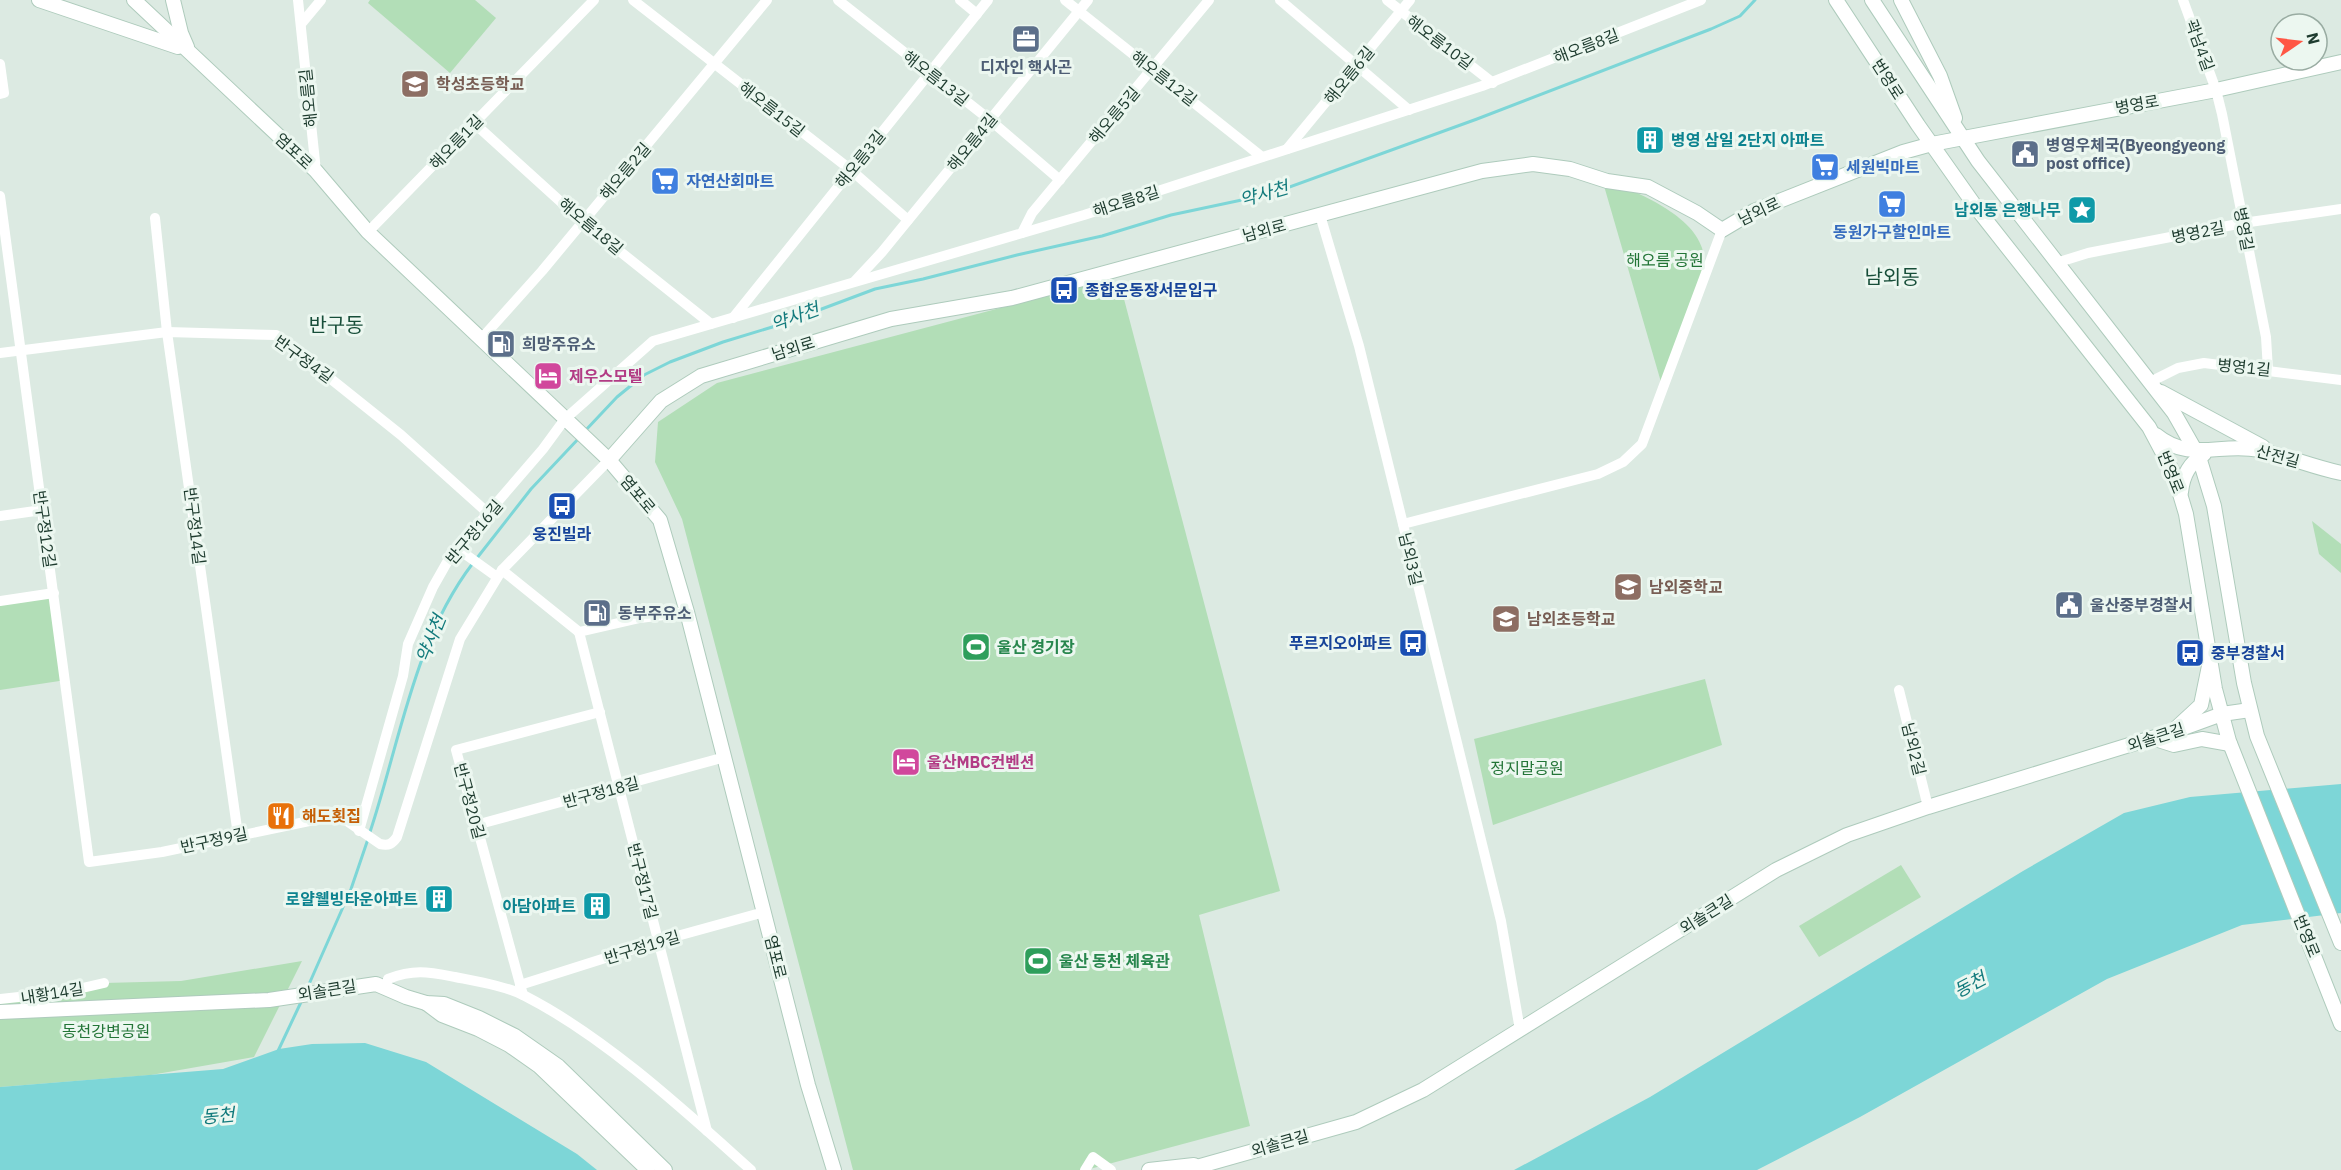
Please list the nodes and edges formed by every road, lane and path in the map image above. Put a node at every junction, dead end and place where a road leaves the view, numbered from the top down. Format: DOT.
graph roads {
  1 [pos="39,0"];
  2 [pos="134,0"];
  3 [pos="173,0"];
  4 [pos="298,0"];
  5 [pos="321,0"];
  6 [pos="594,0"];
  7 [pos="633,0"];
  8 [pos="767,0"];
  9 [pos="838,0"];
  10 [pos="960,0"];
  11 [pos="988,0"];
  12 [pos="1065,0"];
  13 [pos="1088,0"];
  14 [pos="1209,0"];
  15 [pos="1280,0"];
  16 [pos="1387,0"];
  17 [pos="1410,0"];
  18 [pos="1701,0"];
  19 [pos="1836,0"];
  20 [pos="1872,0"];
  21 [pos="1901,0"];
  22 [pos="2183,0"];
  23 [pos="1079,12"];
  24 [pos="1401,12"];
  25 [pos="977,14"];
  26 [pos="301,24"];
  27 [pos="189,52"];
  28 [pos="2341,62"];
  29 [pos="0,64"];
  30 [pos="714,64"];
  31 [pos="1357,64"];
  32 [pos="1152,69"];
  33 [pos="929,73"];
  34 [pos="1493,83"];
  35 [pos="2216,90"];
  36 [pos="0,94"];
  37 [pos="1409,110"];
  38 [pos="990,120"];
  39 [pos="474,123"];
  40 [pos="1961,137"];
  41 [pos="1932,144"];
  42 [pos="1287,149"];
  43 [pos="1262,157"];
  44 [pos="851,170"];
  45 [pos="316,171"];
  46 [pos="1060,180"];
  47 [pos="0,196"];
  48 [pos="2341,209"];
  49 [pos="1320,215"];
  50 [pos="154,218"];
  51 [pos="908,220"];
  52 [pos="583,222"];
  53 [pos="2243,224"];
  54 [pos="1722,230"];
  55 [pos="368,232"];
  56 [pos="1022,233"];
  57 [pos="2056,263"];
  58 [pos="853,282"];
  59 [pos="733,318"];
  60 [pos="711,324"];
  61 [pos="168,332"];
  62 [pos="481,339"];
  63 [pos="20,351"];
  64 [pos="0,353"];
  65 [pos="2268,370"];
  66 [pos="2341,380"];
  67 [pos="2153,386"];
  68 [pos="565,419"];
  69 [pos="2149,427"];
  70 [pos="2198,454"];
  71 [pos="2278,455"];
  72 [pos="609,460"];
  73 [pos="2341,473"];
  74 [pos="2181,494"];
  75 [pos="42,510"];
  76 [pos="489,514"];
  77 [pos="0,516"];
  78 [pos="1402,524"];
  79 [pos="458,549"];
  80 [pos="499,573"];
  81 [pos="54,593"];
  82 [pos="0,601"];
  83 [pos="687,612"];
  84 [pos="579,632"];
  85 [pos="2210,658"];
  86 [pos="1899,690"];
  87 [pos="2250,710"];
  88 [pos="600,712"];
  89 [pos="2222,714"];
  90 [pos="2173,732"];
  91 [pos="2152,738"];
  92 [pos="2230,742"];
  93 [pos="725,757"];
  94 [pos="619,787"];
  95 [pos="1928,807"];
  96 [pos="476,825"];
  97 [pos="360,831"];
  98 [pos="238,835"];
  99 [pos="89,862"];
  100 [pos="764,912"];
  101 [pos="659,941"];
  102 [pos="2341,943"];
  103 [pos="388,979"];
  104 [pos="104,983"];
  105 [pos="521,990"];
  106 [pos="0,999"];
  107 [pos="426,1003"];
  108 [pos="0,1012"];
  109 [pos="2341,1024"];
  110 [pos="1520,1030"];
  111 [pos="707,1131"];
  112 [pos="1199,1167"];
  113 [pos="648,1170"];
  114 [pos="665,1170"];
  115 [pos="752,1170"];
  116 [pos="834,1170"];
  117 [pos="1085,1170"];
  118 [pos="1111,1170"];
  119 [pos="1149,1170"];
  120 [pos="1186,1170"];
  1 -- 27 [label="main road"];
  2 -- 27 [label="main road, 염포로"];
  3 -- 27 [label="main road"];
  4 -- 26 [label="street, 해오름길"];
  5 -- 26 [label="street"];
  6 -- 39 [label="street, 해오름1길"];
  7 -- 30 [label="street, 해오름15길"];
  8 -- 30 [label="street, 해오름2길"];
  9 -- 33 [label="street, 해오름13길"];
  10 -- 25 [label="street"];
  11 -- 25 [label="street, 해오름3길"];
  12 -- 23 [label="street, 해오름12길"];
  13 -- 23 [label="street, 해오름4길"];
  14 -- 32 [label="street, 해오름5길"];
  15 -- 31 [label="street"];
  16 -- 24 [label="street, 해오름10길"];
  17 -- 24 [label="street, 해오름6길"];
  18 -- 34 [label="street, 해오름8길"];
  19 -- 41 [label="main road, 번영로"];
  20 -- 40 [label="main road, 번영로"];
  21 -- 40 [label="main road"];
  22 -- 35 [label="street, 곽남4길"];
  23 -- 32 [label="street, 해오름12길"];
  23 -- 38 [label="street, 해오름4길"];
  24 -- 31 [label="street, 해오름6길"];
  24 -- 34 [label="street, 해오름10길"];
  25 -- 33 [label="street, 해오름3길"];
  26 -- 45 [label="street, 해오름길"];
  27 -- 45 [label="main road, 염포로"];
  28 -- 35 [label="main road, 병영로"];
  29 -- 36 [label="street"];
  30 -- 44 [label="street, 해오름15길"];
  30 -- 52 [label="street, 해오름2길"];
  31 -- 37 [label="street"];
  31 -- 42 [label="street, 해오름6길"];
  32 -- 43 [label="street, 해오름12길"];
  32 -- 46 [label="street, 해오름5길"];
  33 -- 38 [label="street, 해오름13길"];
  33 -- 44 [label="street, 해오름3길"];
  34 -- 37 [label="street, 해오름8길"];
  35 -- 40 [label="main road, 병영로"];
  35 -- 53 [label="street, 병영길"];
  37 -- 42 [label="street, 해오름8길"];
  38 -- 46 [label="street, 해오름13길"];
  38 -- 51 [label="street, 해오름4길"];
  39 -- 52 [label="street, 해오름18길"];
  39 -- 55 [label="street, 해오름1길"];
  40 -- 41 [label="main road, 병영로"];
  40 -- 57 [label="main road, 번영로"];
  41 -- 54 [label="main road, 남외로"];
  41 -- 69 [label="main road, 번영로"];
  42 -- 43 [label="street, 해오름8길"];
  43 -- 56 [label="street, 해오름8길"];
  44 -- 51 [label="street, 해오름15길"];
  44 -- 59 [label="street, 해오름3길"];
  45 -- 55 [label="main road, 염포로"];
  46 -- 56 [label="street, 해오름5길"];
  47 -- 63 [label="street, 반구정12길"];
  48 -- 53 [label="street, 병영2길"];
  49 -- 54 [label="main road, 남외로"];
  49 -- 72 [label="main road, 남외로"];
  49 -- 78 [label="street"];
  50 -- 61 [label="street, 반구정14길"];
  51 -- 58 [label="street, 해오름4길"];
  52 -- 60 [label="street, 해오름18길"];
  52 -- 62 [label="street, 해오름2길"];
  53 -- 57 [label="street, 병영2길"];
  53 -- 65 [label="street, 병영길"];
  54 -- 78 [label="street, 남외3길"];
  55 -- 62 [label="main road, 염포로"];
  56 -- 58 [label="street, 해오름8길"];
  57 -- 67 [label="main road, 번영로"];
  58 -- 59 [label="street, 해오름8길"];
  59 -- 60 [label="street, 해오름8길"];
  60 -- 68 [label="street, 해오름8길"];
  61 -- 63 [label="street, 반구정4길"];
  61 -- 76 [label="street, 반구정4길"];
  61 -- 98 [label="street, 반구정14길"];
  62 -- 68 [label="main road, 염포로"];
  63 -- 64 [label="street, 반구정4길"];
  63 -- 75 [label="street, 반구정12길"];
  65 -- 66 [label="street, 병영1길"];
  65 -- 67 [label="street, 병영1길"];
  67 -- 70 [label="main road, 번영로"];
  67 -- 71 [label="main road"];
  68 -- 72 [label="main road, 염포로"];
  68 -- 76 [label="street, 반구정16길"];
  69 -- 70 [label="main road"];
  69 -- 74 [label="main road, 번영로"];
  70 -- 71 [label="main road, 산전길"];
  70 -- 74 [label="main road"];
  70 -- 87 [label="main road, 번영로"];
  71 -- 73 [label="main road, 산전길"];
  72 -- 80 [label="street"];
  72 -- 83 [label="main road, 염포로"];
  74 -- 85 [label="main road, 번영로"];
  75 -- 77 [label="street"];
  75 -- 81 [label="street, 반구정12길"];
  76 -- 79 [label="street, 반구정16길"];
  78 -- 110 [label="street, 남외3길"];
  79 -- 80 [label="street"];
  79 -- 97 [label="street, 반구정16길"];
  80 -- 84 [label="street"];
  80 -- 97 [label="street"];
  81 -- 82 [label="street"];
  81 -- 99 [label="street, 반구정12길"];
  83 -- 84 [label="street"];
  83 -- 93 [label="main road, 염포로"];
  84 -- 88 [label="street, 반구정17길"];
  85 -- 89 [label="main road, 번영로"];
  85 -- 90 [label="main road"];
  86 -- 95 [label="street, 남외2길"];
  87 -- 89 [label="main road, 외솔큰길"];
  87 -- 102 [label="main road, 번영로"];
  88 -- 94 [label="street, 반구정17길"];
  88 -- 96 [label="street, 반구정20길"];
  89 -- 90 [label="main road, 외솔큰길"];
  89 -- 92 [label="main road, 번영로"];
  90 -- 91 [label="main road, 외솔큰길"];
  91 -- 92 [label="main road"];
  91 -- 95 [label="main road, 외솔큰길"];
  92 -- 109 [label="main road, 번영로"];
  93 -- 94 [label="street, 반구정18길"];
  93 -- 100 [label="main road, 염포로"];
  94 -- 96 [label="street, 반구정18길"];
  94 -- 101 [label="street, 반구정17길"];
  95 -- 110 [label="main road, 외솔큰길"];
  96 -- 105 [label="street, 반구정20길"];
  97 -- 98 [label="street, 반구정9길"];
  98 -- 99 [label="street, 반구정9길"];
  100 -- 101 [label="street, 반구정19길"];
  100 -- 116 [label="main road, 염포로"];
  101 -- 105 [label="street, 반구정19길"];
  101 -- 111 [label="street, 반구정17길"];
  103 -- 105 [label="street"];
  104 -- 106 [label="street, 내황14길"];
  105 -- 111 [label="street"];
  107 -- 108 [label="main road, 외솔큰길"];
  107 -- 113 [label="main road"];
  107 -- 114 [label="main road, 외솔큰길"];
  110 -- 112 [label="main road, 외솔큰길"];
  111 -- 115 [label="street"];
  112 -- 119 [label="main road"];
  112 -- 120 [label="main road, 외솔큰길"];
  117 -- 118 [label="street"];
}
